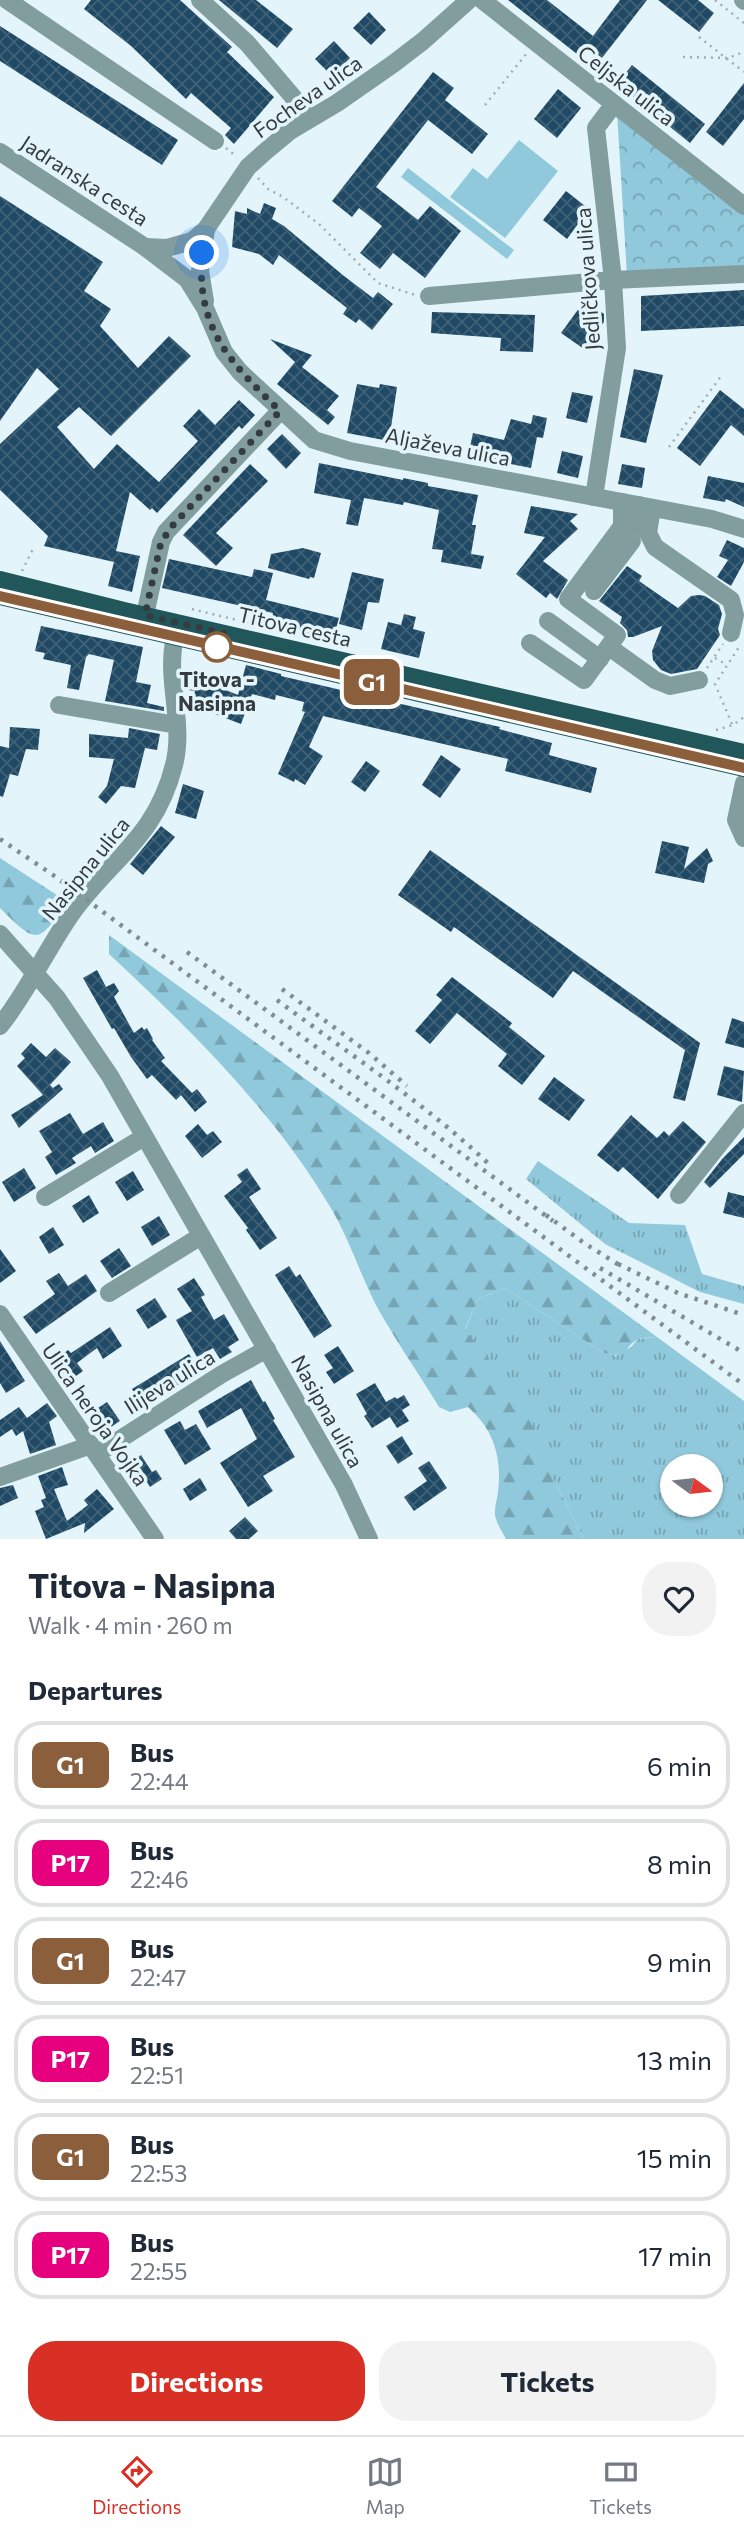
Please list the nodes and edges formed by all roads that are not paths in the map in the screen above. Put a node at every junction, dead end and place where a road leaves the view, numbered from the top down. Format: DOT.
graph roads {
  1 [pos="7,0"];
  2 [pos="200,0"];
  3 [pos="482,0"];
  4 [pos="461,2"];
  5 [pos="614,104"];
  6 [pos="311,118"];
  7 [pos="215,141"];
  8 [pos="0,152"];
  9 [pos="744,206"];
  10 [pos="206,229"];
  11 [pos="145,247"];
  12 [pos="744,274"];
  13 [pos="613,280"];
  14 [pos="429,296"];
  15 [pos="205,308"];
  16 [pos="280,411"];
  17 [pos="594,497"];
  18 [pos="638,505"];
  19 [pos="744,529"];
  20 [pos="0,580"];
  21 [pos="0,596"];
  22 [pos="145,615"];
  23 [pos="548,621"];
  24 [pos="175,637"];
  25 [pos="738,638"];
  26 [pos="530,643"];
  27 [pos="604,653"];
  28 [pos="699,680"];
  29 [pos="59,705"];
  30 [pos="177,725"];
  31 [pos="744,752"];
  32 [pos="744,768"];
  33 [pos="743,789"];
  34 [pos="744,838"];
  35 [pos="0,934"];
  36 [pos="36,974"];
  37 [pos="0,1026"];
  38 [pos="744,1113"];
  39 [pos="145,1137"];
  40 [pos="679,1195"];
  41 [pos="45,1197"];
  42 [pos="201,1236"];
  43 [pos="109,1293"];
  44 [pos="0,1314"];
  45 [pos="267,1349"];
  46 [pos="94,1450"];
  47 [pos="0,1477"];
  48 [pos="155,1539"];
  49 [pos="369,1539"];
  1 -- 7 [label="street"];
  2 -- 6 [label="street"];
  3 -- 5 [label="street, Celjska ulica"];
  4 -- 6 [label="street, Focheva ulica"];
  5 -- 9 [label="street, Celjska ulica"];
  5 -- 13 [label="street, Jedličkova ulica"];
  6 -- 10 [label="street, Focheva ulica"];
  8 -- 11 [label="street, Jadranska cesta"];
  10 -- 11 [label="street, Focheva ulica"];
  10 -- 15 [label="street, Aljaževa ulica"];
  11 -- 15 [label="street, Aljaževa ulica"];
  12 -- 13 [label="street"];
  13 -- 14 [label="street"];
  13 -- 17 [label="street, Jedličkova ulica"];
  15 -- 16 [label="street, Aljaževa ulica"];
  16 -- 17 [label="street, Aljaževa ulica"];
  16 -- 22 [label="street"];
  17 -- 18 [label="street, Aljaževa ulica"];
  18 -- 19 [label="street, Aljaževa ulica"];
  18 -- 25 [label="street"];
  18 -- 27 [label="street"];
  20 -- 22 [label="main road, Titova cesta"];
  21 -- 24 [label="main road, Titova cesta"];
  22 -- 31 [label="main road, Titova cesta"];
  23 -- 27 [label="street"];
  24 -- 30 [label="street, Nasipna ulica"];
  24 -- 32 [label="main road, Titova cesta"];
  26 -- 27 [label="street"];
  27 -- 28 [label="street"];
  29 -- 30 [label="street"];
  30 -- 36 [label="street, Nasipna ulica"];
  33 -- 34 [label="street"];
  35 -- 36 [label="street"];
  36 -- 37 [label="street"];
  36 -- 39 [label="street, Nasipna ulica"];
  38 -- 40 [label="street"];
  39 -- 41 [label="street"];
  39 -- 42 [label="street, Nasipna ulica"];
  42 -- 43 [label="street"];
  42 -- 45 [label="street, Nasipna ulica"];
  44 -- 46 [label="street, Ulica heroja Vojka"];
  45 -- 46 [label="street, Ilijeva ulica"];
  45 -- 49 [label="street, Nasipna ulica"];
  46 -- 47 [label="street, Ilijeva ulica"];
  46 -- 48 [label="street, Ulica heroja Vojka"];
}
